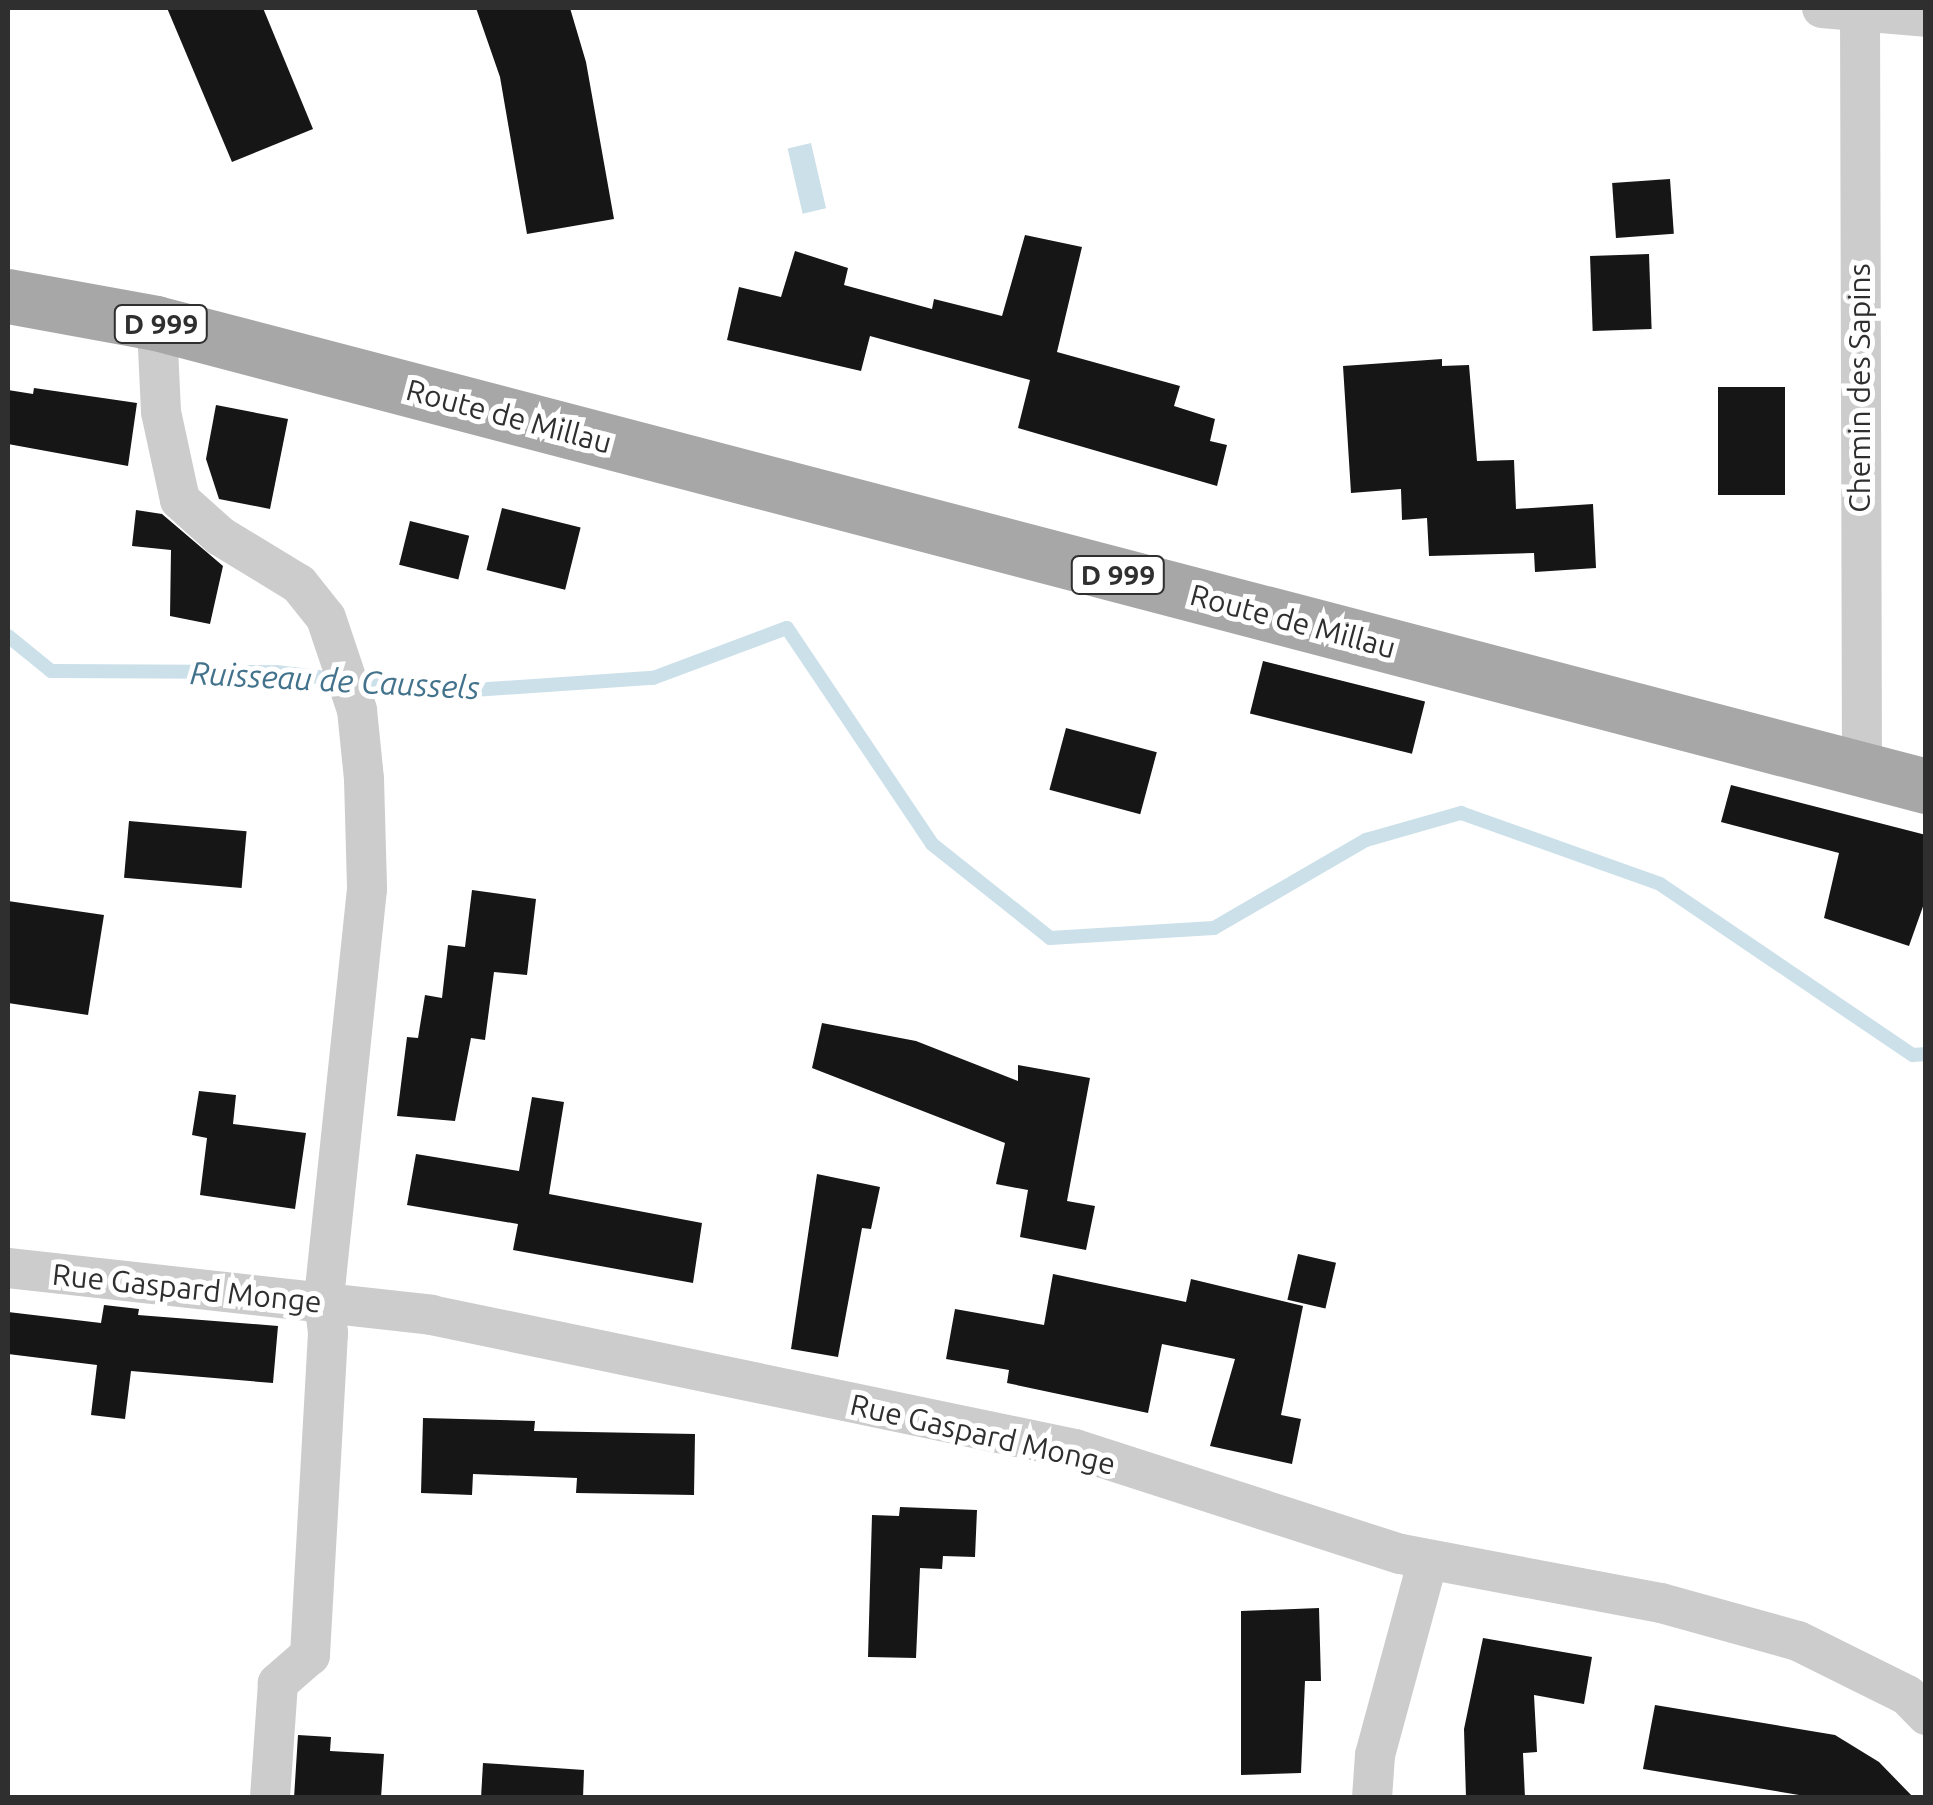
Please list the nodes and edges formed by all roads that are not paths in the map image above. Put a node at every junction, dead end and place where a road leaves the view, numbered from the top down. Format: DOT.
graph roads {
  1 [pos="1822,8"];
  2 [pos="1861,11"];
  3 [pos="1926,18"];
  4 [pos="8,296"];
  5 [pos="8,330"];
  6 [pos="158,348"];
  7 [pos="311,364"];
  8 [pos="1862,769"];
  9 [pos="1926,786"];
  10 [pos="8,1268"];
  11 [pos="324,1300"];
  12 [pos="1428,1560"];
  13 [pos="1926,1714"];
  14 [pos="270,1798"];
  15 [pos="1372,1798"];
  1 -- 2 [label="street"];
  2 -- 3 [label="street"];
  2 -- 8 [label="street, Chemin des Sapins"];
  4 -- 7 [label="main road, Route de Millau / D 999"];
  5 -- 6 [label="main road, Route de Millau / D 999"];
  6 -- 7 [label="main road, Route de Millau / D 999"];
  6 -- 11 [label="street"];
  7 -- 8 [label="main road, Route de Millau / D 999"];
  8 -- 9 [label="main road, Route de Millau / D 999"];
  10 -- 11 [label="street, Rue Gaspard Monge"];
  11 -- 12 [label="street, Rue Gaspard Monge"];
  11 -- 14 [label="street"];
  12 -- 13 [label="street, Rue Gaspard Monge"];
  12 -- 15 [label="street"];
}
